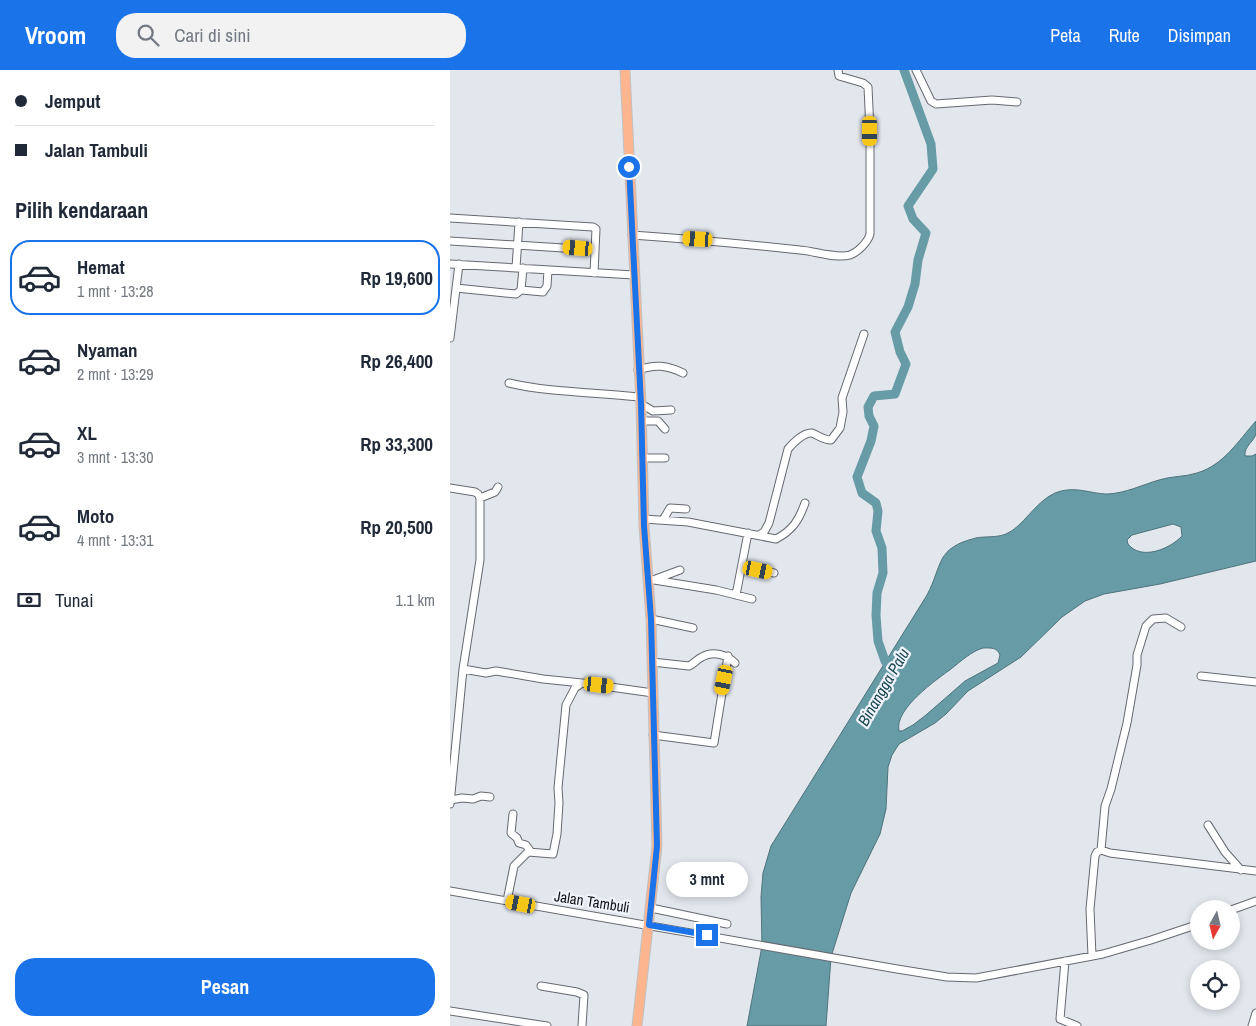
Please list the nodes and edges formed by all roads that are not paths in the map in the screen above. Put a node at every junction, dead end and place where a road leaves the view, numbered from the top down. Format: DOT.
graph roads {
  1 [pos="625,70"];
  2 [pos="838,70"];
  3 [pos="916,70"];
  4 [pos="1017,102"];
  5 [pos="450,218"];
  6 [pos="519,222"];
  7 [pos="632,235"];
  8 [pos="450,241"];
  9 [pos="518,245"];
  10 [pos="595,250"];
  11 [pos="450,264"];
  12 [pos="459,264"];
  13 [pos="519,268"];
  14 [pos="548,270"];
  15 [pos="594,273"];
  16 [pos="634,275"];
  17 [pos="456,288"];
  18 [pos="521,290"];
  19 [pos="450,334"];
  20 [pos="864,334"];
  21 [pos="638,370"];
  22 [pos="683,373"];
  23 [pos="509,384"];
  24 [pos="640,401"];
  25 [pos="671,410"];
  26 [pos="641,421"];
  27 [pos="665,429"];
  28 [pos="642,458"];
  29 [pos="665,458"];
  30 [pos="498,487"];
  31 [pos="450,488"];
  32 [pos="480,498"];
  33 [pos="805,503"];
  34 [pos="686,509"];
  35 [pos="644,519"];
  36 [pos="663,520"];
  37 [pos="748,533"];
  38 [pos="759,535"];
  39 [pos="742,566"];
  40 [pos="680,570"];
  41 [pos="774,573"];
  42 [pos="650,580"];
  43 [pos="736,595"];
  44 [pos="752,599"];
  45 [pos="651,619"];
  46 [pos="693,628"];
  47 [pos="1181,628"];
  48 [pos="728,656"];
  49 [pos="652,662"];
  50 [pos="735,663"];
  51 [pos="463,669"];
  52 [pos="1201,676"];
  53 [pos="1256,682"];
  54 [pos="582,683"];
  55 [pos="653,693"];
  56 [pos="653,735"];
  57 [pos="490,797"];
  58 [pos="450,802"];
  59 [pos="513,814"];
  60 [pos="1208,825"];
  61 [pos="1101,850"];
  62 [pos="531,852"];
  63 [pos="1241,870"];
  64 [pos="1256,871"];
  65 [pos="450,891"];
  66 [pos="508,901"];
  67 [pos="1256,901"];
  68 [pos="1240,907"];
  69 [pos="651,908"];
  70 [pos="727,924"];
  71 [pos="649,925"];
  72 [pos="1190,927"];
  73 [pos="1092,956"];
  74 [pos="1065,962"];
  75 [pos="541,986"];
  76 [pos="450,1011"];
  77 [pos="1256,1014"];
  78 [pos="547,1026"];
  79 [pos="582,1026"];
  80 [pos="637,1026"];
  81 [pos="1077,1026"];
  82 [pos="1252,1026"];
  1 -- 7 [label="main road"];
  2 -- 7 [label="street"];
  3 -- 4 [label="street"];
  5 -- 6 [label="street"];
  6 -- 9 [label="street"];
  6 -- 10 [label="street"];
  7 -- 16 [label="main road"];
  8 -- 9 [label="street"];
  9 -- 10 [label="street"];
  9 -- 13 [label="street"];
  10 -- 15 [label="street"];
  11 -- 12 [label="street"];
  12 -- 13 [label="street"];
  12 -- 17 [label="street"];
  13 -- 14 [label="street"];
  13 -- 18 [label="street"];
  14 -- 15 [label="street"];
  14 -- 18 [label="street"];
  15 -- 16 [label="street"];
  16 -- 21 [label="main road"];
  17 -- 18 [label="street"];
  17 -- 19 [label="street"];
  20 -- 38 [label="street"];
  21 -- 22 [label="street"];
  21 -- 24 [label="main road"];
  23 -- 24 [label="street"];
  24 -- 25 [label="street"];
  24 -- 26 [label="main road"];
  26 -- 27 [label="street"];
  26 -- 28 [label="main road"];
  28 -- 29 [label="street"];
  28 -- 35 [label="main road"];
  30 -- 32 [label="street"];
  31 -- 32 [label="street"];
  32 -- 51 [label="street"];
  33 -- 38 [label="street"];
  34 -- 36 [label="street"];
  35 -- 36 [label="street"];
  35 -- 42 [label="main road"];
  36 -- 37 [label="street"];
  37 -- 38 [label="street"];
  37 -- 39 [label="street"];
  39 -- 41 [label="street"];
  39 -- 43 [label="street"];
  40 -- 42 [label="street"];
  42 -- 43 [label="street"];
  42 -- 45 [label="main road"];
  43 -- 44 [label="street"];
  45 -- 46 [label="street"];
  45 -- 49 [label="main road"];
  47 -- 61 [label="street"];
  48 -- 49 [label="street"];
  48 -- 50 [label="street"];
  48 -- 56 [label="street"];
  49 -- 55 [label="main road"];
  51 -- 54 [label="street"];
  51 -- 58 [label="street"];
  52 -- 53 [label="street"];
  54 -- 55 [label="street"];
  54 -- 62 [label="street"];
  55 -- 56 [label="main road"];
  56 -- 69 [label="main road"];
  57 -- 58 [label="street"];
  59 -- 62 [label="street"];
  60 -- 63 [label="street"];
  61 -- 63 [label="street"];
  61 -- 73 [label="street"];
  62 -- 66 [label="street"];
  63 -- 64 [label="street"];
  65 -- 66 [label="street, Jalan Tambuli"];
  66 -- 71 [label="street, Jalan Tambuli"];
  67 -- 68 [label="street"];
  69 -- 70 [label="street"];
  69 -- 71 [label="main road"];
  71 -- 74 [label="street, Jalan Tambuli"];
  71 -- 80 [label="main road"];
  72 -- 73 [label="street, Jalan Tambuli"];
  73 -- 74 [label="street, Jalan Tambuli"];
  74 -- 81 [label="street"];
  75 -- 79 [label="street"];
  76 -- 78 [label="street"];
  77 -- 82 [label="street"];
}
